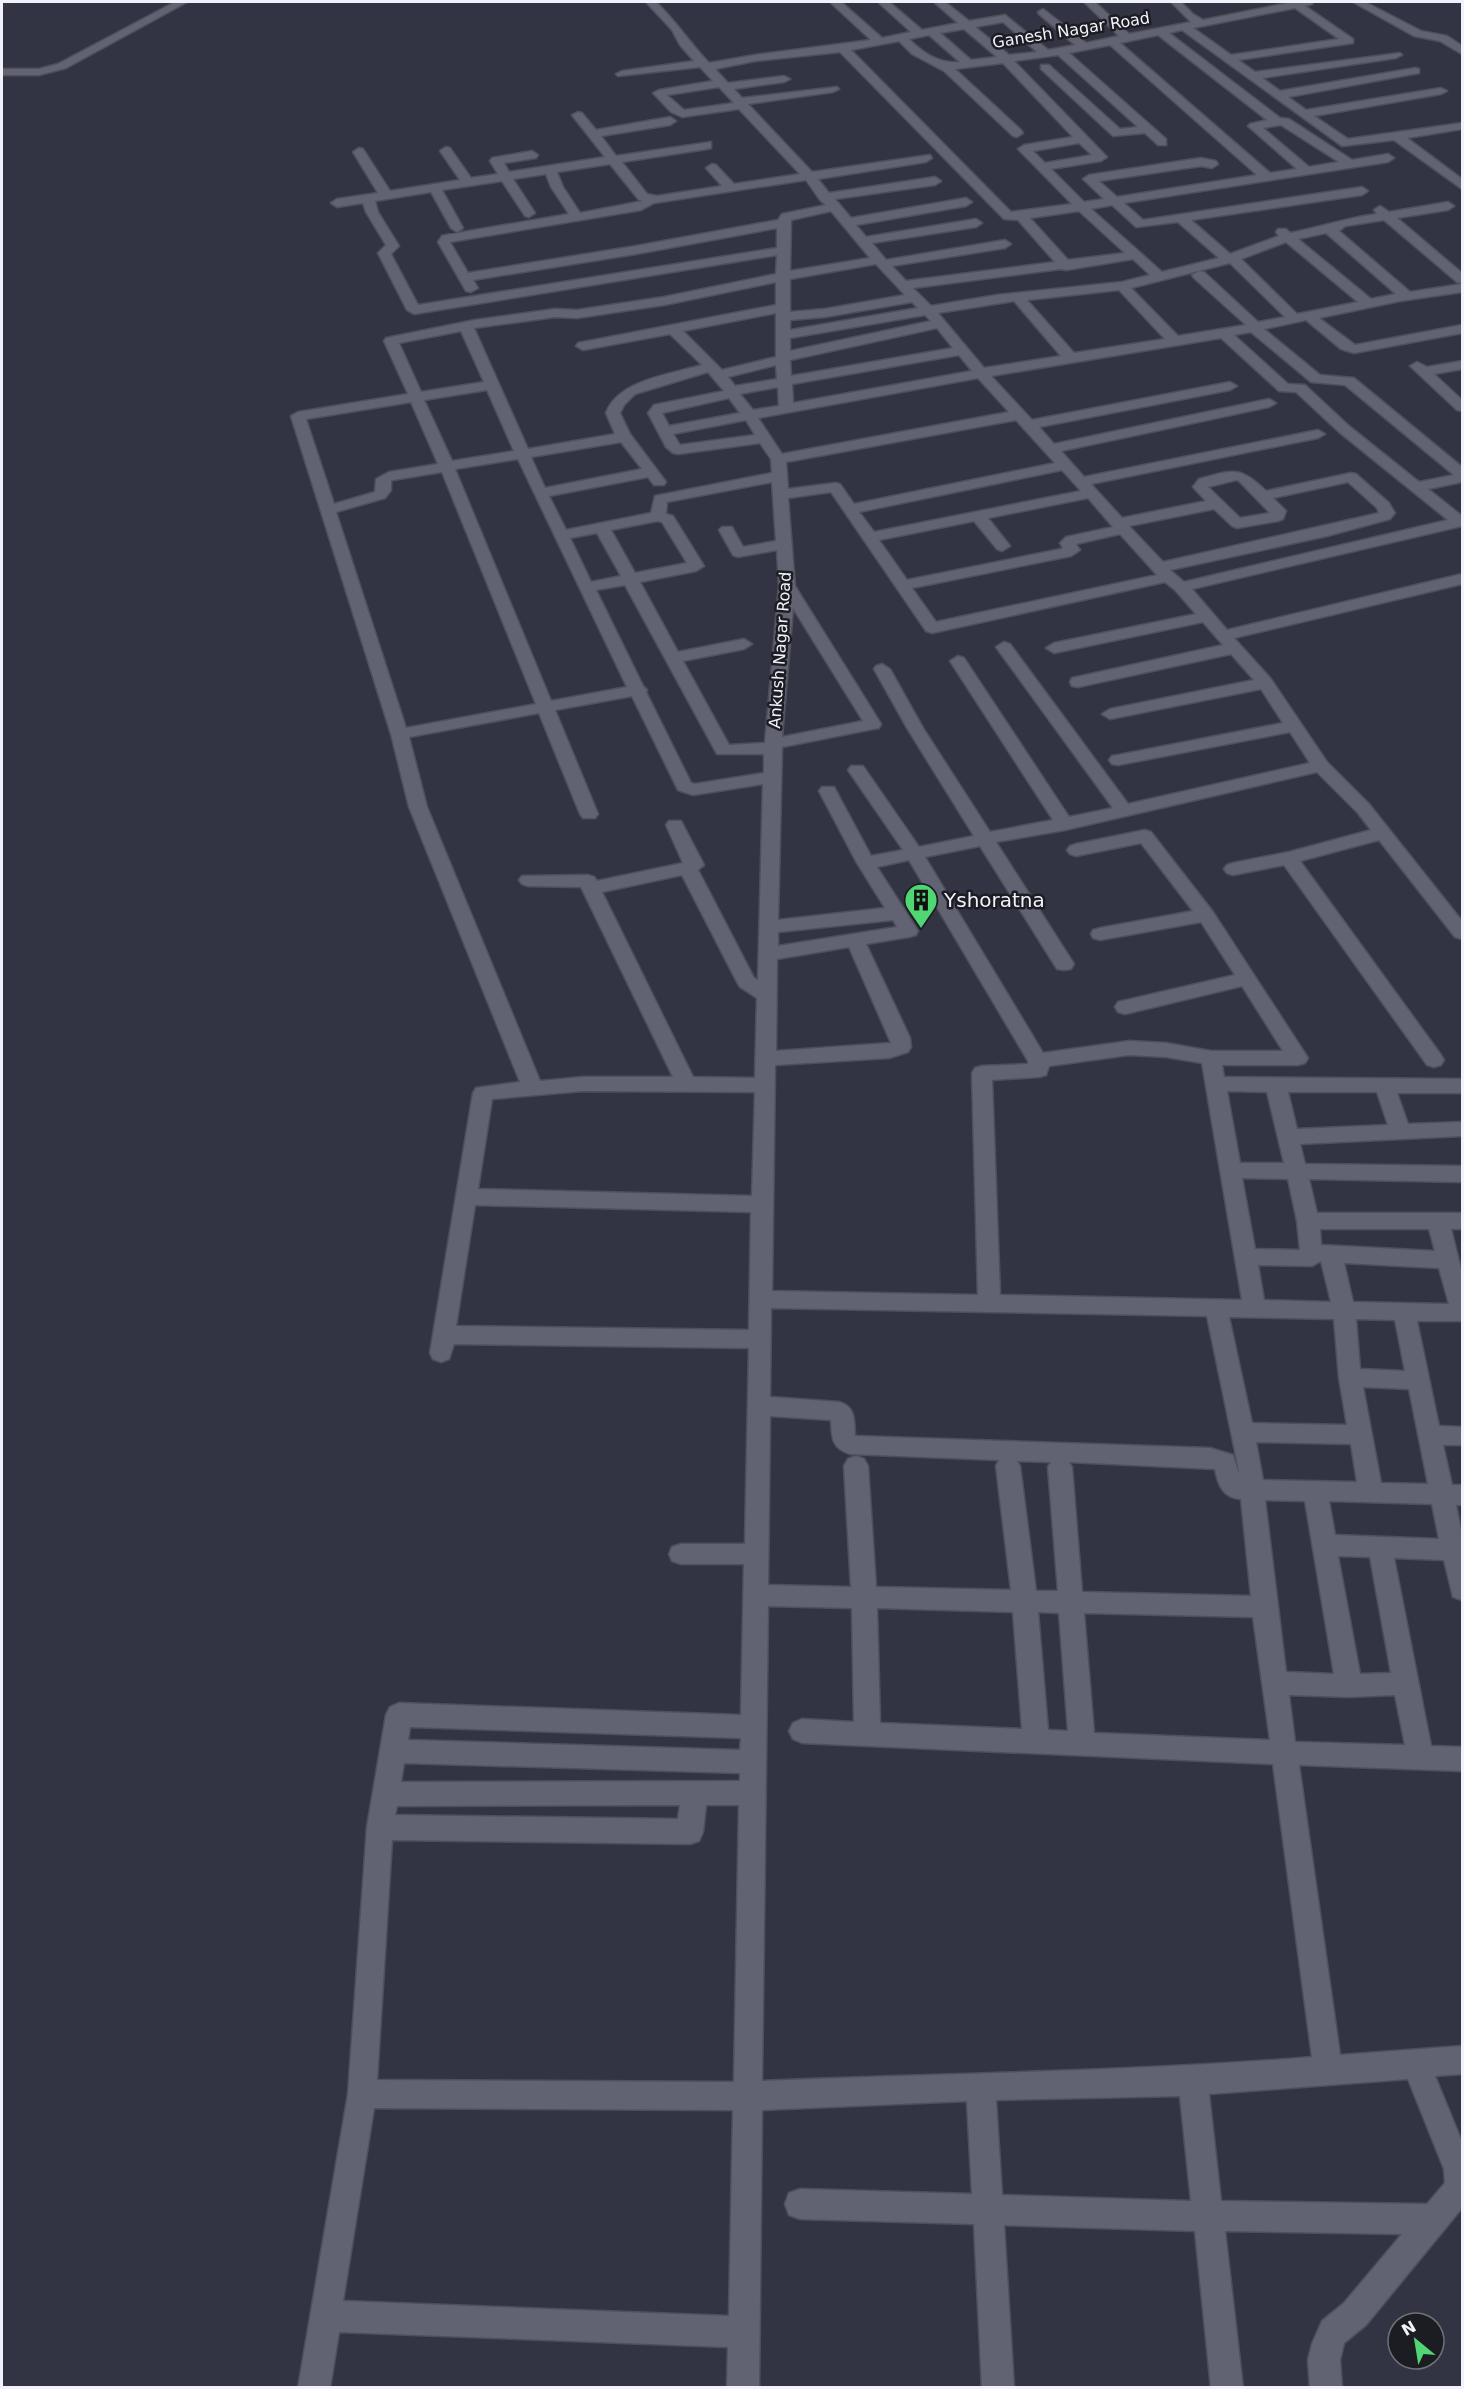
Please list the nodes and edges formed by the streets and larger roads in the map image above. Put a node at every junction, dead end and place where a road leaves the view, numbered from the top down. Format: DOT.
graph roads {
  1 [pos="182,2"];
  2 [pos="651,2"];
  3 [pos="835,2"];
  4 [pos="883,2"];
  5 [pos="939,2"];
  6 [pos="1033,2"];
  7 [pos="1089,2"];
  8 [pos="1176,2"];
  9 [pos="1358,2"];
  10 [pos="1302,3"];
  11 [pos="1274,5"];
  12 [pos="1228,6"];
  13 [pos="1028,13"];
  14 [pos="1242,16"];
  15 [pos="1202,24"];
  16 [pos="967,25"];
  17 [pos="1186,28"];
  18 [pos="1161,32"];
  19 [pos="933,33"];
  20 [pos="921,35"];
  21 [pos="902,38"];
  22 [pos="1128,39"];
  23 [pos="1112,41"];
  24 [pos="880,42"];
  25 [pos="1084,47"];
  26 [pos="843,48"];
  27 [pos="1060,51"];
  28 [pos="1462,51"];
  29 [pos="1046,54"];
  30 [pos="1396,55"];
  31 [pos="1004,58"];
  32 [pos="1231,58"];
  33 [pos="968,63"];
  34 [pos="705,65"];
  35 [pos="944,67"];
  36 [pos="1045,67"];
  37 [pos="1415,71"];
  38 [pos="2,72"];
  39 [pos="622,74"];
  40 [pos="1254,76"];
  41 [pos="784,79"];
  42 [pos="724,85"];
  43 [pos="1098,85"];
  44 [pos="833,89"];
  45 [pos="1070,89"];
  46 [pos="1441,91"];
  47 [pos="1278,95"];
  48 [pos="740,103"];
  49 [pos="578,115"];
  50 [pos="1305,116"];
  51 [pos="670,121"];
  52 [pos="1280,122"];
  53 [pos="1462,126"];
  54 [pos="1147,129"];
  55 [pos="1017,133"];
  56 [pos="593,134"];
  57 [pos="1395,135"];
  58 [pos="659,138"];
  59 [pos="1082,139"];
  60 [pos="1162,142"];
  61 [pos="706,145"];
  62 [pos="446,151"];
  63 [pos="359,152"];
  64 [pos="926,158"];
  65 [pos="1388,158"];
  66 [pos="614,161"];
  67 [pos="1212,164"];
  68 [pos="1350,164"];
  69 [pos="1041,167"];
  70 [pos="1169,167"];
  71 [pos="1333,167"];
  72 [pos="712,168"];
  73 [pos="546,170"];
  74 [pos="1307,171"];
  75 [pos="809,176"];
  76 [pos="505,177"];
  77 [pos="1267,177"];
  78 [pos="935,181"];
  79 [pos="467,182"];
  80 [pos="1462,185"];
  81 [pos="435,188"];
  82 [pos="731,189"];
  83 [pos="1193,189"];
  84 [pos="386,195"];
  85 [pos="368,198"];
  86 [pos="650,199"];
  87 [pos="1113,201"];
  88 [pos="828,202"];
  89 [pos="966,202"];
  90 [pos="338,203"];
  91 [pos="1417,204"];
  92 [pos="1081,206"];
  93 [pos="1448,206"];
  94 [pos="1383,212"];
  95 [pos="529,213"];
  96 [pos="1021,216"];
  97 [pos="576,217"];
  98 [pos="1181,218"];
  99 [pos="783,223"];
  100 [pos="846,223"];
  101 [pos="976,223"];
  102 [pos="457,228"];
  103 [pos="1329,229"];
  104 [pos="1287,237"];
  105 [pos="862,241"];
  106 [pos="1005,244"];
  107 [pos="785,250"];
  108 [pos="1136,255"];
  109 [pos="1230,259"];
  110 [pos="881,262"];
  111 [pos="1066,266"];
  112 [pos="1199,275"];
  113 [pos="785,276"];
  114 [pos="465,277"];
  115 [pos="1160,277"];
  116 [pos="1462,279"];
  117 [pos="904,285"];
  118 [pos="1122,286"];
  119 [pos="545,288"];
  120 [pos="1462,288"];
  121 [pos="1407,296"];
  122 [pos="915,297"];
  123 [pos="1017,297"];
  124 [pos="477,299"];
  125 [pos="1368,303"];
  126 [pos="928,310"];
  127 [pos="562,313"];
  128 [pos="784,315"];
  129 [pos="1301,316"];
  130 [pos="940,322"];
  131 [pos="466,326"];
  132 [pos="1253,326"];
  133 [pos="673,329"];
  134 [pos="1462,329"];
  135 [pos="1224,333"];
  136 [pos="784,335"];
  137 [pos="684,340"];
  138 [pos="1174,341"];
  139 [pos="583,346"];
  140 [pos="962,350"];
  141 [pos="783,358"];
  142 [pos="1071,358"];
  143 [pos="1462,365"];
  144 [pos="715,371"];
  145 [pos="981,373"];
  146 [pos="784,382"];
  147 [pos="493,385"];
  148 [pos="1230,386"];
  149 [pos="732,392"];
  150 [pos="414,397"];
  151 [pos="1269,403"];
  152 [pos="1462,407"];
  153 [pos="786,409"];
  154 [pos="750,416"];
  155 [pos="1024,420"];
  156 [pos="664,431"];
  157 [pos="1318,434"];
  158 [pos="622,436"];
  159 [pos="765,438"];
  160 [pos="1051,449"];
  161 [pos="523,454"];
  162 [pos="1065,465"];
  163 [pos="447,467"];
  164 [pos="779,467"];
  165 [pos="652,472"];
  166 [pos="1462,476"];
  167 [pos="1415,486"];
  168 [pos="1086,488"];
  169 [pos="540,493"];
  170 [pos="781,494"];
  171 [pos="1262,496"];
  172 [pos="669,497"];
  173 [pos="1216,504"];
  174 [pos="850,509"];
  175 [pos="328,510"];
  176 [pos="658,516"];
  177 [pos="978,516"];
  178 [pos="1461,523"];
  179 [pos="1122,526"];
  180 [pos="602,527"];
  181 [pos="727,530"];
  182 [pos="563,535"];
  183 [pos="871,537"];
  184 [pos="784,544"];
  185 [pos="1002,546"];
  186 [pos="1169,577"];
  187 [pos="630,579"];
  188 [pos="1462,579"];
  189 [pos="903,585"];
  190 [pos="787,586"];
  191 [pos="589,588"];
  192 [pos="1206,616"];
  193 [pos="1229,642"];
  194 [pos="744,644"];
  195 [pos="1004,647"];
  196 [pos="1054,648"];
  197 [pos="673,658"];
  198 [pos="958,661"];
  199 [pos="882,669"];
  200 [pos="1078,682"];
  201 [pos="1265,683"];
  202 [pos="639,690"];
  203 [pos="544,706"];
  204 [pos="1110,714"];
  205 [pos="891,721"];
  206 [pos="1294,726"];
  207 [pos="400,734"];
  208 [pos="773,746"];
  209 [pos="1118,760"];
  210 [pos="1321,766"];
  211 [pos="857,770"];
  212 [pos="773,777"];
  213 [pos="828,791"];
  214 [pos="1124,812"];
  215 [pos="589,814"];
  216 [pos="1065,824"];
  217 [pos="675,825"];
  218 [pos="1382,833"];
  219 [pos="985,839"];
  220 [pos="1076,850"];
  221 [pos="914,853"];
  222 [pos="1289,858"];
  223 [pos="866,863"];
  224 [pos="688,868"];
  225 [pos="1233,869"];
  226 [pos="528,880"];
  227 [pos="591,888"];
  228 [pos="900,913"];
  229 [pos="1204,915"];
  230 [pos="769,927"];
  231 [pos="1462,933"];
  232 [pos="1100,934"];
  233 [pos="855,940"];
  234 [pos="768,954"];
  235 [pos="1064,964"];
  236 [pos="1246,979"];
  237 [pos="767,995"];
  238 [pos="1125,1007"];
  239 [pos="1211,1058"];
  240 [pos="766,1059"];
  241 [pos="1434,1060"];
  242 [pos="1038,1061"];
  243 [pos="1215,1084"];
  244 [pos="1276,1084"];
  245 [pos="687,1085"];
  246 [pos="766,1085"];
  247 [pos="1384,1085"];
  248 [pos="1462,1086"];
  249 [pos="533,1089"];
  250 [pos="1462,1129"];
  251 [pos="1401,1133"];
  252 [pos="1289,1137"];
  253 [pos="1231,1170"];
  254 [pos="1295,1171"];
  255 [pos="1462,1174"];
  256 [pos="465,1197"];
  257 [pos="762,1204"];
  258 [pos="1308,1221"];
  259 [pos="1438,1221"];
  260 [pos="1462,1221"];
  261 [pos="1322,1254"];
  262 [pos="1246,1257"];
  263 [pos="1448,1260"];
  264 [pos="762,1299"];
  265 [pos="989,1304"];
  266 [pos="1216,1308"];
  267 [pos="1255,1309"];
  268 [pos="1344,1311"];
  269 [pos="1404,1312"];
  270 [pos="1462,1313"];
  271 [pos="761,1339"];
  272 [pos="1350,1378"];
  273 [pos="1418,1380"];
  274 [pos="760,1406"];
  275 [pos="1243,1432"];
  276 [pos="1429,1435"];
  277 [pos="1361,1436"];
  278 [pos="1462,1436"];
  279 [pos="856,1466"];
  280 [pos="1008,1466"];
  281 [pos="1060,1467"];
  282 [pos="1251,1490"];
  283 [pos="1315,1491"];
  284 [pos="1371,1493"];
  285 [pos="1452,1495"];
  286 [pos="1324,1545"];
  287 [pos="1380,1547"];
  288 [pos="1453,1550"];
  289 [pos="681,1554"];
  290 [pos="757,1554"];
  291 [pos="1462,1589"];
  292 [pos="757,1595"];
  293 [pos="864,1598"];
  294 [pos="1025,1602"];
  295 [pos="1071,1603"];
  296 [pos="1264,1608"];
  297 [pos="1275,1683"];
  298 [pos="1406,1683"];
  299 [pos="1348,1686"];
  300 [pos="754,1727"];
  301 [pos="802,1731"];
  302 [pos="867,1732"];
  303 [pos="1036,1741"];
  304 [pos="1082,1743"];
  305 [pos="393,1751"];
  306 [pos="1286,1753"];
  307 [pos="1420,1757"];
  308 [pos="1462,1759"];
  309 [pos="754,1762"];
  310 [pos="694,1792"];
  311 [pos="754,1793"];
  312 [pos="385,1794"];
  313 [pos="380,1827"];
  314 [pos="1462,2060"];
  315 [pos="1416,2064"];
  316 [pos="1328,2071"];
  317 [pos="1193,2081"];
  318 [pos="981,2086"];
  319 [pos="362,2094"];
  320 [pos="748,2096"];
  321 [pos="800,2204"];
  322 [pos="988,2210"];
  323 [pos="1208,2216"];
  324 [pos="1434,2219"];
  325 [pos="326,2316"];
  326 [pos="744,2332"];
  327 [pos="314,2388"];
  328 [pos="743,2388"];
  329 [pos="998,2388"];
  330 [pos="1227,2388"];
  331 [pos="1326,2388"];
  1 -- 38 [label="street"];
  2 -- 34 [label="street"];
  3 -- 24 [label="street"];
  4 -- 20 [label="street"];
  5 -- 16 [label="street"];
  6 -- 13 [label="street"];
  7 -- 22 [label="street"];
  8 -- 15 [label="street"];
  9 -- 28 [label="street"];
  10 -- 11 [label="street, Ganesh Nagar Road"];
  10 -- 32 [label="street"];
  11 -- 14 [label="street, Ganesh Nagar Road"];
  12 -- 14 [label="street"];
  13 -- 16 [label="street"];
  13 -- 25 [label="street"];
  13 -- 29 [label="street"];
  14 -- 15 [label="street, Ganesh Nagar Road"];
  15 -- 17 [label="street, Ganesh Nagar Road"];
  16 -- 19 [label="street"];
  16 -- 31 [label="street"];
  17 -- 18 [label="street, Ganesh Nagar Road"];
  17 -- 32 [label="street"];
  18 -- 22 [label="street, Ganesh Nagar Road"];
  18 -- 52 [label="street"];
  19 -- 20 [label="street"];
  19 -- 33 [label="street"];
  20 -- 21 [label="street"];
  21 -- 24 [label="street"];
  21 -- 35 [label="street"];
  22 -- 23 [label="street, Ganesh Nagar Road"];
  23 -- 25 [label="street, Ganesh Nagar Road"];
  23 -- 77 [label="street"];
  24 -- 26 [label="street"];
  25 -- 27 [label="street, Ganesh Nagar Road"];
  26 -- 34 [label="street"];
  26 -- 96 [label="street"];
  27 -- 29 [label="street, Ganesh Nagar Road"];
  27 -- 43 [label="street"];
  29 -- 31 [label="street, Ganesh Nagar Road"];
  30 -- 40 [label="street"];
  31 -- 33 [label="street, Ganesh Nagar Road"];
  31 -- 59 [label="street"];
  32 -- 40 [label="street"];
  33 -- 35 [label="street, Ganesh Nagar Road"];
  34 -- 39 [label="street"];
  34 -- 42 [label="street"];
  35 -- 55 [label="street"];
  36 -- 45 [label="street"];
  37 -- 47 [label="street"];
  40 -- 47 [label="street"];
  41 -- 42 [label="street"];
  42 -- 48 [label="street"];
  42 -- 48 [label="street"];
  43 -- 45 [label="street"];
  43 -- 54 [label="street"];
  44 -- 48 [label="street"];
  45 -- 54 [label="street"];
  46 -- 50 [label="street"];
  47 -- 50 [label="street"];
  48 -- 75 [label="street"];
  49 -- 56 [label="street"];
  50 -- 52 [label="street"];
  50 -- 57 [label="street"];
  51 -- 58 [label="street"];
  52 -- 68 [label="street"];
  52 -- 74 [label="street"];
  53 -- 57 [label="street"];
  54 -- 60 [label="street"];
  56 -- 58 [label="street"];
  56 -- 66 [label="street"];
  57 -- 80 [label="street"];
  58 -- 61 [label="street"];
  58 -- 66 [label="street"];
  59 -- 69 [label="street"];
  59 -- 69 [label="street"];
  62 -- 79 [label="street"];
  63 -- 84 [label="street"];
  64 -- 75 [label="street"];
  65 -- 68 [label="street"];
  66 -- 73 [label="street"];
  66 -- 86 [label="street"];
  67 -- 70 [label="street"];
  68 -- 71 [label="street"];
  69 -- 92 [label="street"];
  70 -- 83 [label="street"];
  70 -- 87 [label="street"];
  71 -- 74 [label="street"];
  71 -- 98 [label="street"];
  72 -- 82 [label="street"];
  73 -- 76 [label="street"];
  73 -- 76 [label="street"];
  73 -- 97 [label="street"];
  74 -- 77 [label="street"];
  75 -- 82 [label="street"];
  75 -- 88 [label="street"];
  76 -- 79 [label="street"];
  76 -- 95 [label="street"];
  77 -- 83 [label="street"];
  78 -- 88 [label="street"];
  79 -- 81 [label="street"];
  81 -- 84 [label="street"];
  81 -- 102 [label="street"];
  82 -- 86 [label="street"];
  83 -- 87 [label="street"];
  84 -- 85 [label="street"];
  85 -- 90 [label="street"];
  85 -- 124 [label="street"];
  86 -- 97 [label="street"];
  87 -- 92 [label="street"];
  87 -- 98 [label="street"];
  88 -- 99 [label="street"];
  88 -- 100 [label="street"];
  89 -- 100 [label="street"];
  91 -- 94 [label="street"];
  92 -- 96 [label="street"];
  92 -- 108 [label="street"];
  93 -- 94 [label="street"];
  94 -- 103 [label="street"];
  94 -- 104 [label="street"];
  94 -- 116 [label="street"];
  96 -- 111 [label="street"];
  97 -- 114 [label="street"];
  98 -- 109 [label="street"];
  99 -- 107 [label="street"];
  99 -- 114 [label="street"];
  100 -- 105 [label="street"];
  101 -- 105 [label="street"];
  103 -- 104 [label="street"];
  103 -- 121 [label="street"];
  104 -- 109 [label="street"];
  104 -- 125 [label="street"];
  105 -- 110 [label="street"];
  106 -- 110 [label="street"];
  107 -- 113 [label="street"];
  107 -- 119 [label="street"];
  108 -- 111 [label="street"];
  108 -- 115 [label="street"];
  109 -- 115 [label="street"];
  109 -- 129 [label="street"];
  110 -- 113 [label="street"];
  110 -- 117 [label="street"];
  111 -- 117 [label="street"];
  112 -- 132 [label="street"];
  113 -- 127 [label="street"];
  113 -- 128 [label="street"];
  114 -- 124 [label="street"];
  115 -- 118 [label="street"];
  117 -- 122 [label="street"];
  118 -- 123 [label="street"];
  118 -- 138 [label="street"];
  119 -- 124 [label="street"];
  119 -- 127 [label="street"];
  120 -- 121 [label="street"];
  121 -- 125 [label="street"];
  122 -- 126 [label="street"];
  122 -- 128 [label="street"];
  123 -- 126 [label="street"];
  123 -- 142 [label="street"];
  125 -- 129 [label="street"];
  126 -- 130 [label="street"];
  126 -- 136 [label="street"];
  127 -- 131 [label="street"];
  128 -- 133 [label="street"];
  128 -- 136 [label="street"];
  128 -- 137 [label="street"];
  129 -- 132 [label="street"];
  129 -- 134 [label="street"];
  130 -- 140 [label="street"];
  130 -- 141 [label="street"];
  131 -- 147 [label="street"];
  131 -- 150 [label="street"];
  132 -- 135 [label="street"];
  132 -- 166 [label="street"];
  133 -- 137 [label="street"];
  133 -- 139 [label="street"];
  135 -- 138 [label="street"];
  135 -- 167 [label="street"];
  136 -- 141 [label="street"];
  137 -- 144 [label="street"];
  138 -- 142 [label="street"];
  140 -- 145 [label="street"];
  140 -- 146 [label="street"];
  141 -- 144 [label="street"];
  141 -- 146 [label="street"];
  142 -- 145 [label="street"];
  143 -- 152 [label="street"];
  144 -- 149 [label="street"];
  144 -- 158 [label="street"];
  145 -- 153 [label="street"];
  145 -- 155 [label="street"];
  146 -- 149 [label="street"];
  146 -- 153 [label="street"];
  147 -- 150 [label="street"];
  147 -- 161 [label="street"];
  148 -- 155 [label="street"];
  149 -- 154 [label="street"];
  149 -- 156 [label="street"];
  150 -- 163 [label="street"];
  150 -- 175 [label="street"];
  151 -- 160 [label="street"];
  153 -- 154 [label="street"];
  154 -- 156 [label="street"];
  154 -- 159 [label="street"];
  155 -- 160 [label="street"];
  155 -- 164 [label="street"];
  156 -- 159 [label="street"];
  157 -- 168 [label="street"];
  158 -- 161 [label="street"];
  158 -- 165 [label="street"];
  159 -- 164 [label="street"];
  160 -- 162 [label="street"];
  161 -- 163 [label="street"];
  161 -- 169 [label="street"];
  162 -- 168 [label="street"];
  162 -- 174 [label="street"];
  163 -- 175 [label="street"];
  163 -- 203 [label="street"];
  164 -- 170 [label="street, Ankush Nagar Road"];
  164 -- 172 [label="street"];
  165 -- 169 [label="street"];
  165 -- 172 [label="street"];
  166 -- 167 [label="street"];
  167 -- 178 [label="street"];
  168 -- 177 [label="street"];
  168 -- 179 [label="street"];
  169 -- 182 [label="street"];
  170 -- 174 [label="street"];
  170 -- 184 [label="street, Ankush Nagar Road"];
  171 -- 173 [label="street"];
  171 -- 173 [label="street"];
  171 -- 186 [label="street"];
  172 -- 176 [label="street"];
  173 -- 179 [label="street"];
  174 -- 183 [label="street"];
  175 -- 207 [label="street"];
  176 -- 180 [label="street"];
  176 -- 187 [label="street"];
  177 -- 183 [label="street"];
  177 -- 185 [label="street"];
  178 -- 186 [label="street"];
  179 -- 186 [label="street"];
  179 -- 189 [label="street"];
  180 -- 182 [label="street"];
  180 -- 187 [label="street"];
  181 -- 184 [label="street"];
  182 -- 191 [label="street"];
  183 -- 189 [label="street"];
  184 -- 190 [label="street, Ankush Nagar Road"];
  186 -- 189 [label="street"];
  186 -- 192 [label="street"];
  187 -- 191 [label="street"];
  187 -- 197 [label="street"];
  188 -- 193 [label="street"];
  190 -- 205 [label="street"];
  190 -- 208 [label="street, Ankush Nagar Road"];
  191 -- 202 [label="street"];
  192 -- 193 [label="street"];
  192 -- 196 [label="street"];
  193 -- 200 [label="street"];
  193 -- 201 [label="street"];
  194 -- 197 [label="street"];
  195 -- 214 [label="street"];
  197 -- 208 [label="street"];
  198 -- 216 [label="street"];
  199 -- 205 [label="street"];
  201 -- 204 [label="street"];
  201 -- 206 [label="street"];
  202 -- 203 [label="street"];
  202 -- 212 [label="street"];
  203 -- 207 [label="street"];
  203 -- 215 [label="street"];
  205 -- 208 [label="street"];
  205 -- 219 [label="street"];
  206 -- 209 [label="street"];
  206 -- 210 [label="street"];
  207 -- 249 [label="street"];
  208 -- 212 [label="street, Ankush Nagar Road"];
  210 -- 214 [label="street"];
  210 -- 218 [label="street"];
  211 -- 221 [label="street"];
  212 -- 230 [label="street, Ankush Nagar Road"];
  213 -- 223 [label="street"];
  214 -- 216 [label="street"];
  216 -- 219 [label="street"];
  217 -- 224 [label="street"];
  218 -- 222 [label="street"];
  218 -- 231 [label="street"];
  219 -- 221 [label="street"];
  219 -- 235 [label="street"];
  220 -- 229 [label="street"];
  221 -- 223 [label="street"];
  221 -- 242 [label="street"];
  222 -- 225 [label="street"];
  222 -- 241 [label="street"];
  223 -- 228 [label="street"];
  224 -- 227 [label="street"];
  224 -- 237 [label="street"];
  226 -- 227 [label="street"];
  227 -- 245 [label="street"];
  228 -- 230 [label="street"];
  228 -- 233 [label="street"];
  229 -- 232 [label="street"];
  229 -- 236 [label="street"];
  230 -- 234 [label="street, Ankush Nagar Road"];
  233 -- 234 [label="street"];
  233 -- 240 [label="street"];
  234 -- 237 [label="street, Ankush Nagar Road"];
  236 -- 238 [label="street"];
  236 -- 239 [label="street"];
  237 -- 240 [label="street, Ankush Nagar Road"];
  239 -- 242 [label="street"];
  239 -- 243 [label="street"];
  240 -- 246 [label="street, Ankush Nagar Road"];
  242 -- 265 [label="street"];
  243 -- 244 [label="street"];
  243 -- 253 [label="street"];
  244 -- 247 [label="street"];
  244 -- 252 [label="street"];
  245 -- 246 [label="street"];
  245 -- 249 [label="street"];
  246 -- 257 [label="street, Ankush Nagar Road"];
  247 -- 248 [label="street"];
  247 -- 251 [label="street"];
  249 -- 256 [label="street"];
  250 -- 251 [label="street"];
  251 -- 252 [label="street"];
  252 -- 254 [label="street"];
  253 -- 254 [label="street"];
  253 -- 262 [label="street"];
  254 -- 255 [label="street"];
  254 -- 258 [label="street"];
  256 -- 257 [label="street"];
  256 -- 271 [label="street"];
  257 -- 264 [label="street, Ankush Nagar Road"];
  258 -- 259 [label="street"];
  258 -- 261 [label="street"];
  259 -- 260 [label="street"];
  259 -- 263 [label="street"];
  261 -- 262 [label="street"];
  261 -- 263 [label="street"];
  261 -- 268 [label="street"];
  262 -- 267 [label="street"];
  263 -- 270 [label="street"];
  264 -- 265 [label="street"];
  264 -- 271 [label="street, Ankush Nagar Road"];
  265 -- 266 [label="street"];
  266 -- 267 [label="street"];
  266 -- 275 [label="street"];
  267 -- 268 [label="street"];
  268 -- 269 [label="street"];
  268 -- 272 [label="street"];
  269 -- 270 [label="street"];
  269 -- 273 [label="street"];
  271 -- 274 [label="street, Ankush Nagar Road"];
  272 -- 273 [label="street"];
  272 -- 277 [label="street"];
  273 -- 276 [label="street"];
  274 -- 282 [label="street"];
  274 -- 290 [label="street, Ankush Nagar Road"];
  275 -- 277 [label="street"];
  275 -- 282 [label="street"];
  276 -- 278 [label="street"];
  276 -- 285 [label="street"];
  277 -- 284 [label="street"];
  279 -- 293 [label="street"];
  280 -- 294 [label="street"];
  281 -- 295 [label="street"];
  282 -- 283 [label="street"];
  282 -- 296 [label="street"];
  283 -- 284 [label="street"];
  283 -- 286 [label="street"];
  284 -- 285 [label="street"];
  285 -- 288 [label="street"];
  286 -- 287 [label="street"];
  286 -- 299 [label="street"];
  287 -- 288 [label="street"];
  287 -- 298 [label="street"];
  288 -- 291 [label="street"];
  289 -- 290 [label="street"];
  290 -- 292 [label="street, Ankush Nagar Road"];
  292 -- 293 [label="street"];
  292 -- 300 [label="street, Ankush Nagar Road"];
  293 -- 294 [label="street"];
  293 -- 302 [label="street"];
  294 -- 295 [label="street"];
  294 -- 303 [label="street"];
  295 -- 296 [label="street"];
  295 -- 304 [label="street"];
  296 -- 297 [label="street"];
  297 -- 299 [label="street"];
  297 -- 306 [label="street"];
  298 -- 299 [label="street"];
  298 -- 307 [label="street"];
  300 -- 305 [label="street"];
  300 -- 309 [label="street, Ankush Nagar Road"];
  301 -- 302 [label="street"];
  302 -- 303 [label="street"];
  303 -- 304 [label="street"];
  304 -- 306 [label="street"];
  305 -- 309 [label="street"];
  305 -- 312 [label="street"];
  306 -- 307 [label="street"];
  306 -- 316 [label="street"];
  307 -- 308 [label="street"];
  309 -- 311 [label="street, Ankush Nagar Road"];
  310 -- 311 [label="street"];
  310 -- 312 [label="street"];
  310 -- 313 [label="street"];
  311 -- 320 [label="street, Ankush Nagar Road"];
  312 -- 313 [label="street"];
  313 -- 319 [label="street"];
  314 -- 315 [label="street"];
  315 -- 316 [label="street"];
  315 -- 324 [label="street"];
  316 -- 317 [label="street"];
  317 -- 318 [label="street"];
  317 -- 323 [label="street"];
  318 -- 320 [label="street"];
  318 -- 322 [label="street"];
  319 -- 320 [label="street"];
  319 -- 325 [label="street"];
  320 -- 326 [label="street, Ankush Nagar Road"];
  321 -- 322 [label="street"];
  322 -- 323 [label="street"];
  322 -- 329 [label="street"];
  323 -- 324 [label="street"];
  323 -- 330 [label="street"];
  324 -- 331 [label="street"];
  325 -- 326 [label="street"];
  325 -- 327 [label="street"];
  326 -- 328 [label="street, Ankush Nagar Road"];
}
